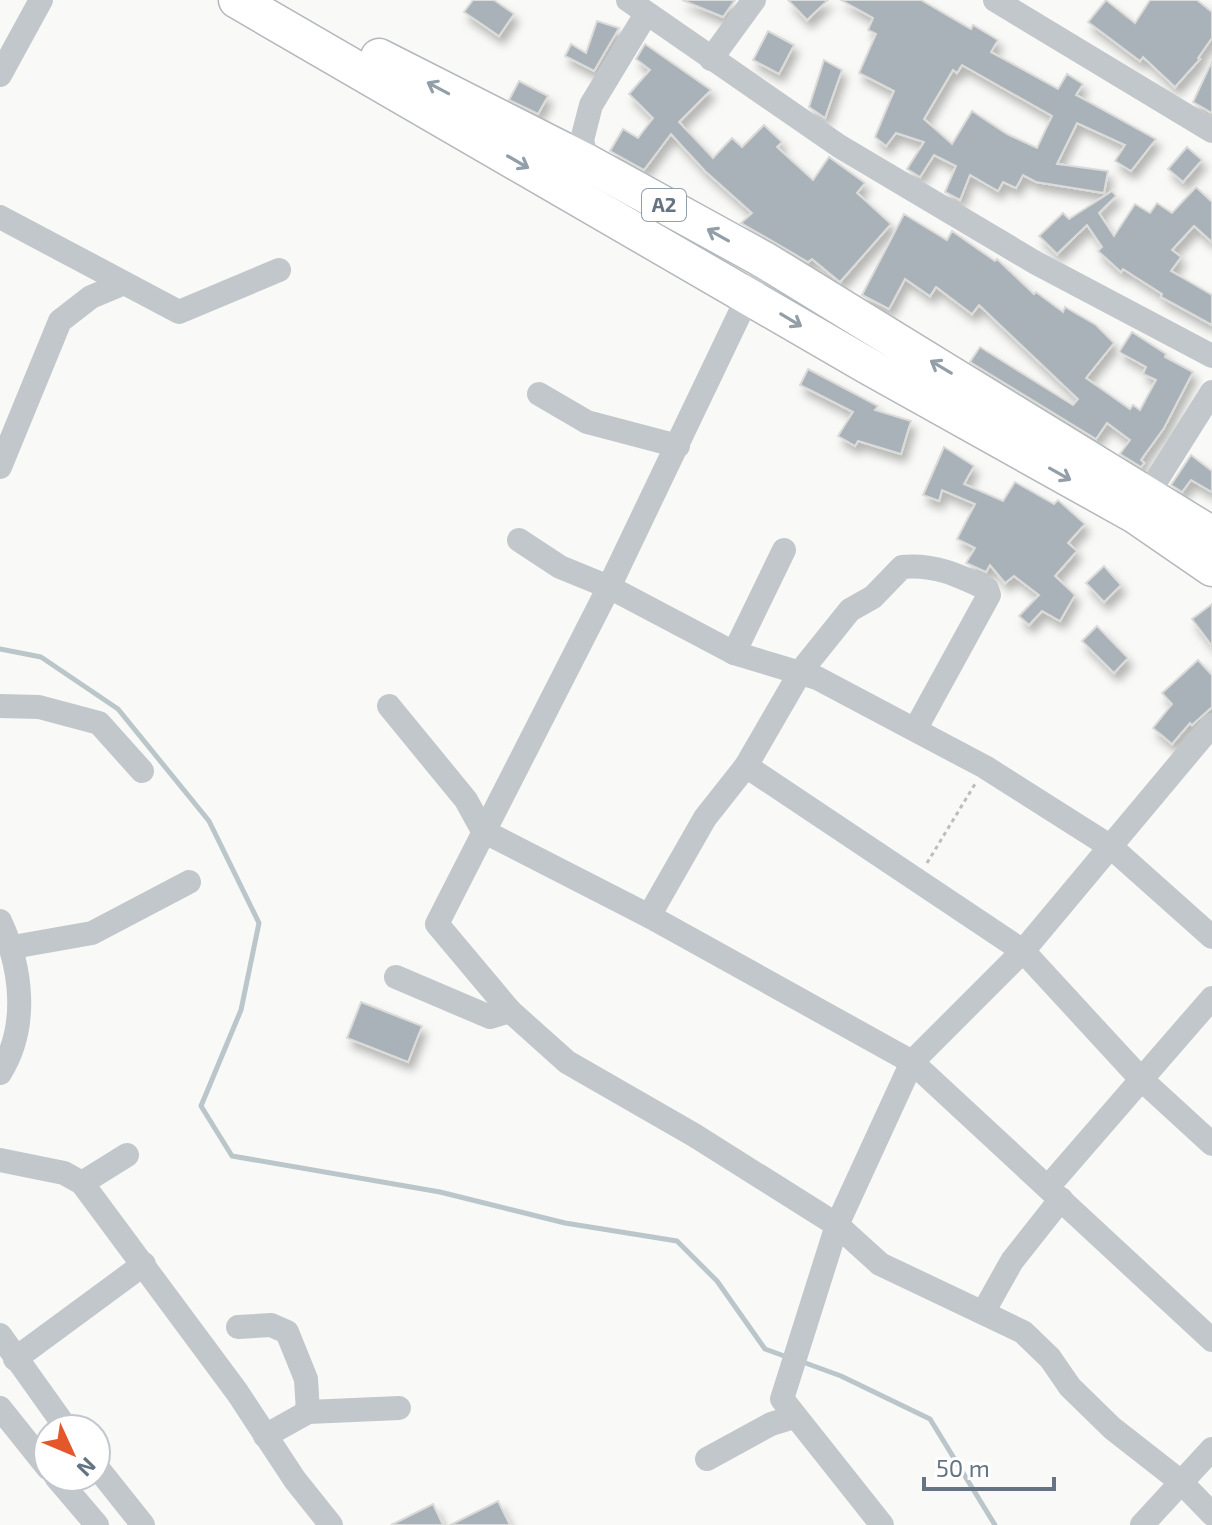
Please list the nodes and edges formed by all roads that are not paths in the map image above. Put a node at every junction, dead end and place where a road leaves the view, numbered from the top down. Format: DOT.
graph roads {
  1 [pos="41,0"];
  2 [pos="237,0"];
  3 [pos="754,0"];
  4 [pos="995,0"];
  5 [pos="637,7"];
  6 [pos="711,59"];
  7 [pos="0,75"];
  8 [pos="486,129"];
  9 [pos="1212,131"];
  10 [pos="588,163"];
  11 [pos="594,206"];
  12 [pos="0,217"];
  13 [pos="766,261"];
  14 [pos="279,270"];
  15 [pos="122,284"];
  16 [pos="748,294"];
  17 [pos="1212,356"];
  18 [pos="1212,392"];
  19 [pos="539,394"];
  20 [pos="1000,422"];
  21 [pos="678,446"];
  22 [pos="0,467"];
  23 [pos="1142,505"];
  24 [pos="1212,535"];
  25 [pos="519,540"];
  26 [pos="784,550"];
  27 [pos="1212,568"];
  28 [pos="609,587"];
  29 [pos="734,653"];
  30 [pos="801,671"];
  31 [pos="0,706"];
  32 [pos="389,706"];
  33 [pos="1212,725"];
  34 [pos="916,728"];
  35 [pos="746,766"];
  36 [pos="142,771"];
  37 [pos="483,831"];
  38 [pos="1111,847"];
  39 [pos="189,882"];
  40 [pos="649,916"];
  41 [pos="0,921"];
  42 [pos="1212,937"];
  43 [pos="13,947"];
  44 [pos="1023,951"];
  45 [pos="396,977"];
  46 [pos="1212,998"];
  47 [pos="510,1011"];
  48 [pos="912,1062"];
  49 [pos="0,1073"];
  50 [pos="1141,1079"];
  51 [pos="1212,1144"];
  52 [pos="127,1155"];
  53 [pos="0,1160"];
  54 [pos="82,1183"];
  55 [pos="1055,1193"];
  56 [pos="837,1225"];
  57 [pos="144,1264"];
  58 [pos="984,1311"];
  59 [pos="238,1327"];
  60 [pos="0,1335"];
  61 [pos="1212,1340"];
  62 [pos="15,1359"];
  63 [pos="0,1408"];
  64 [pos="399,1408"];
  65 [pos="788,1408"];
  66 [pos="308,1412"];
  67 [pos="55,1413"];
  68 [pos="265,1436"];
  69 [pos="32,1448"];
  70 [pos="1212,1449"];
  71 [pos="707,1459"];
  72 [pos="1181,1482"];
  73 [pos="112,1486"];
  74 [pos="70,1493"];
  75 [pos="1212,1514"];
  76 [pos="97,1525"];
  77 [pos="143,1525"];
  78 [pos="331,1525"];
  79 [pos="882,1525"];
  80 [pos="1142,1525"];
  1 -- 7 [label="street"];
  2 -- 8 [label="highway, A2"];
  3 -- 6 [label="street"];
  4 -- 9 [label="street"];
  5 -- 6 [label="street"];
  5 -- 10 [label="street"];
  6 -- 17 [label="street"];
  8 -- 10 [label="highway, A2"];
  8 -- 11 [label="highway, A2, one-way"];
  10 -- 11 [label="street"];
  13 -- 10 [label="highway, A2, one-way"];
  11 -- 16 [label="highway, A2"];
  12 -- 15 [label="street"];
  13 -- 16 [label="street"];
  20 -- 13 [label="highway, A2, one-way"];
  14 -- 15 [label="street"];
  15 -- 22 [label="street"];
  16 -- 20 [label="highway, A2, one-way"];
  16 -- 21 [label="street"];
  18 -- 23 [label="street"];
  19 -- 21 [label="street"];
  20 -- 23 [label="highway, A2"];
  21 -- 28 [label="street"];
  23 -- 24 [label="highway, A2"];
  23 -- 27 [label="highway, A2"];
  25 -- 28 [label="street"];
  26 -- 29 [label="street"];
  28 -- 29 [label="street"];
  28 -- 37 [label="street"];
  29 -- 30 [label="street"];
  30 -- 34 [label="street"];
  30 -- 34 [label="street"];
  30 -- 35 [label="street"];
  31 -- 36 [label="street"];
  32 -- 37 [label="street"];
  33 -- 38 [label="street"];
  34 -- 38 [label="street"];
  35 -- 40 [label="street"];
  35 -- 44 [label="street"];
  37 -- 40 [label="street"];
  37 -- 47 [label="street"];
  38 -- 42 [label="street"];
  38 -- 44 [label="street"];
  39 -- 43 [label="street"];
  40 -- 48 [label="street"];
  41 -- 43 [label="street"];
  43 -- 49 [label="street"];
  44 -- 48 [label="street"];
  44 -- 50 [label="street"];
  45 -- 47 [label="street"];
  46 -- 50 [label="street"];
  47 -- 56 [label="street"];
  48 -- 55 [label="street"];
  48 -- 56 [label="street"];
  50 -- 51 [label="street"];
  50 -- 55 [label="street"];
  52 -- 54 [label="street"];
  53 -- 54 [label="street"];
  54 -- 57 [label="street"];
  55 -- 58 [label="street"];
  55 -- 61 [label="street"];
  56 -- 58 [label="street"];
  56 -- 65 [label="street"];
  57 -- 62 [label="street"];
  57 -- 68 [label="street"];
  58 -- 72 [label="street"];
  59 -- 66 [label="street"];
  60 -- 62 [label="street"];
  62 -- 67 [label="street"];
  63 -- 69 [label="street"];
  64 -- 66 [label="street"];
  65 -- 71 [label="street"];
  65 -- 79 [label="street"];
  66 -- 68 [label="street"];
  68 -- 78 [label="street"];
  70 -- 72 [label="street"];
  72 -- 75 [label="street"];
  72 -- 80 [label="street"];
  73 -- 77 [label="street"];
  74 -- 76 [label="street"];
}
